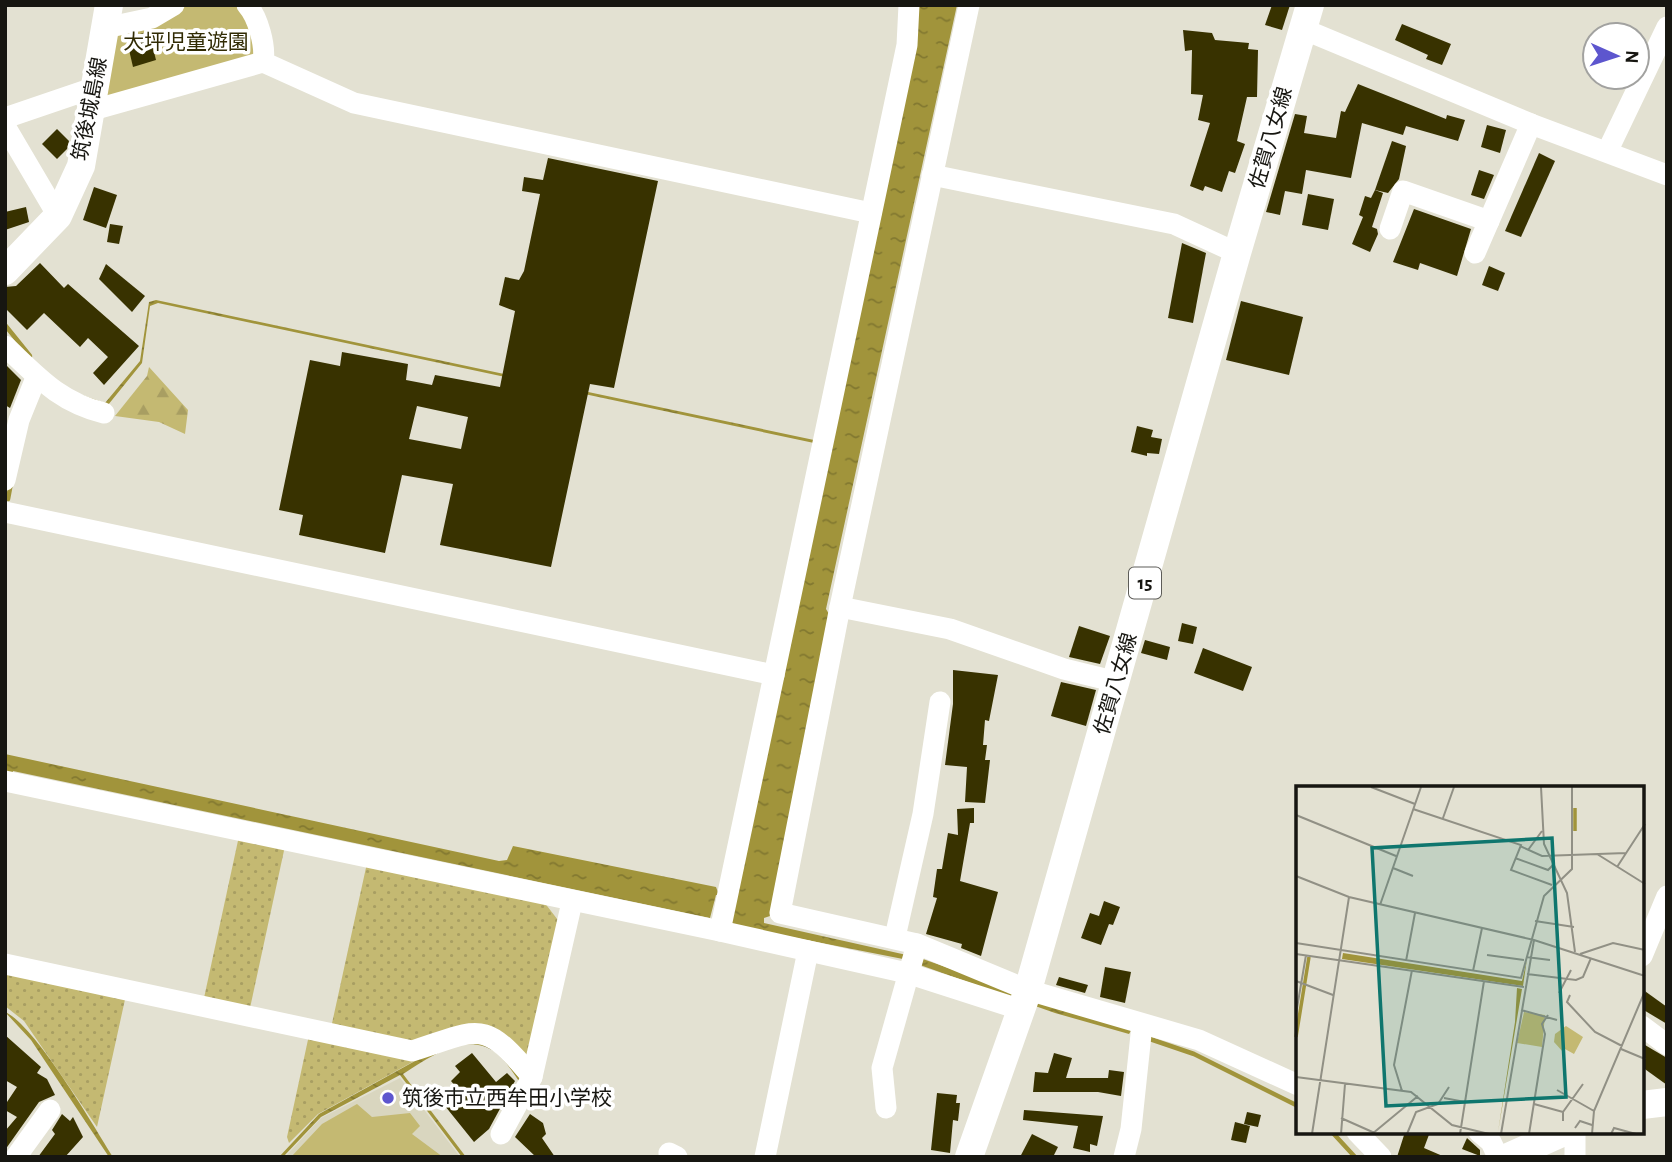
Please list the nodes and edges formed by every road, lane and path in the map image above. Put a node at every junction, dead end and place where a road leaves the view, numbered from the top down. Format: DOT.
graph roads {
  1 [pos="174,5"];
  2 [pos="247,5"];
  3 [pos="909,5"];
  4 [pos="969,5"];
  5 [pos="107,17"];
  6 [pos="1307,17"];
  7 [pos="1667,27"];
  8 [pos="263,62"];
  9 [pos="94,98"];
  10 [pos="5,118"];
  11 [pos="1531,124"];
  12 [pos="5,126"];
  13 [pos="1608,150"];
  14 [pos="932,175"];
  15 [pos="1667,175"];
  16 [pos="871,213"];
  17 [pos="58,216"];
  18 [pos="1489,220"];
  19 [pos="1390,229"];
  20 [pos="1237,253"];
  21 [pos="1475,253"];
  22 [pos="5,271"];
  23 [pos="5,346"];
  24 [pos="36,378"];
  25 [pos="104,413"];
  26 [pos="5,480"];
  27 [pos="5,512"];
  28 [pos="840,607"];
  29 [pos="774,675"];
  30 [pos="1117,682"];
  31 [pos="940,702"];
  32 [pos="5,781"];
  33 [pos="1667,896"];
  34 [pos="572,902"];
  35 [pos="720,931"];
  36 [pos="895,937"];
  37 [pos="917,944"];
  38 [pos="808,951"];
  39 [pos="1644,951"];
  40 [pos="5,964"];
  41 [pos="907,973"];
  42 [pos="1025,1000"];
  43 [pos="1142,1025"];
  44 [pos="1644,1028"];
  45 [pos="1667,1045"];
  46 [pos="532,1077"];
  47 [pos="1296,1085"];
  48 [pos="1667,1102"];
  49 [pos="1644,1105"];
  50 [pos="886,1108"];
  51 [pos="50,1110"];
  52 [pos="501,1134"];
  53 [pos="1481,1134"];
  54 [pos="1560,1134"];
  55 [pos="1575,1134"];
  56 [pos="16,1157"];
  57 [pos="765,1157"];
  58 [pos="969,1157"];
  59 [pos="1124,1157"];
  60 [pos="1498,1157"];
  61 [pos="1508,1157"];
  62 [pos="1575,1157"];
  1 -- 5 [label="street"];
  2 -- 8 [label="street"];
  3 -- 16 [label="street"];
  4 -- 14 [label="street"];
  5 -- 9 [label="main road, 筑後城島線"];
  6 -- 11 [label="street"];
  6 -- 20 [label="main road, 佐賀八女線 / 15"];
  7 -- 13 [label="street"];
  8 -- 9 [label="street"];
  8 -- 16 [label="street"];
  9 -- 10 [label="street"];
  9 -- 17 [label="main road, 筑後城島線"];
  11 -- 13 [label="street"];
  11 -- 18 [label="street"];
  12 -- 17 [label="street"];
  13 -- 15 [label="street"];
  14 -- 20 [label="street"];
  14 -- 28 [label="street"];
  16 -- 29 [label="street"];
  17 -- 22 [label="main road, 筑後城島線"];
  18 -- 19 [label="street"];
  18 -- 21 [label="street"];
  20 -- 30 [label="main road, 佐賀八女線 / 15"];
  23 -- 24 [label="street"];
  24 -- 25 [label="street"];
  24 -- 26 [label="street"];
  27 -- 29 [label="street"];
  28 -- 30 [label="street"];
  28 -- 36 [label="street"];
  29 -- 35 [label="street"];
  30 -- 42 [label="main road, 佐賀八女線 / 15"];
  31 -- 36 [label="street"];
  32 -- 34 [label="street"];
  33 -- 39 [label="street"];
  34 -- 35 [label="street"];
  34 -- 46 [label="street"];
  35 -- 38 [label="street"];
  36 -- 37 [label="street"];
  37 -- 41 [label="street"];
  37 -- 42 [label="street"];
  38 -- 41 [label="street"];
  38 -- 57 [label="street"];
  40 -- 46 [label="street"];
  41 -- 42 [label="street"];
  41 -- 50 [label="street"];
  42 -- 43 [label="street"];
  42 -- 58 [label="main road, 佐賀八女線 / 15"];
  43 -- 47 [label="street"];
  43 -- 59 [label="street"];
  44 -- 45 [label="street"];
  46 -- 52 [label="street"];
  48 -- 49 [label="main road"];
  51 -- 56 [label="street"];
  53 -- 60 [label="street"];
  54 -- 61 [label="main road"];
  55 -- 62 [label="street"];
}
